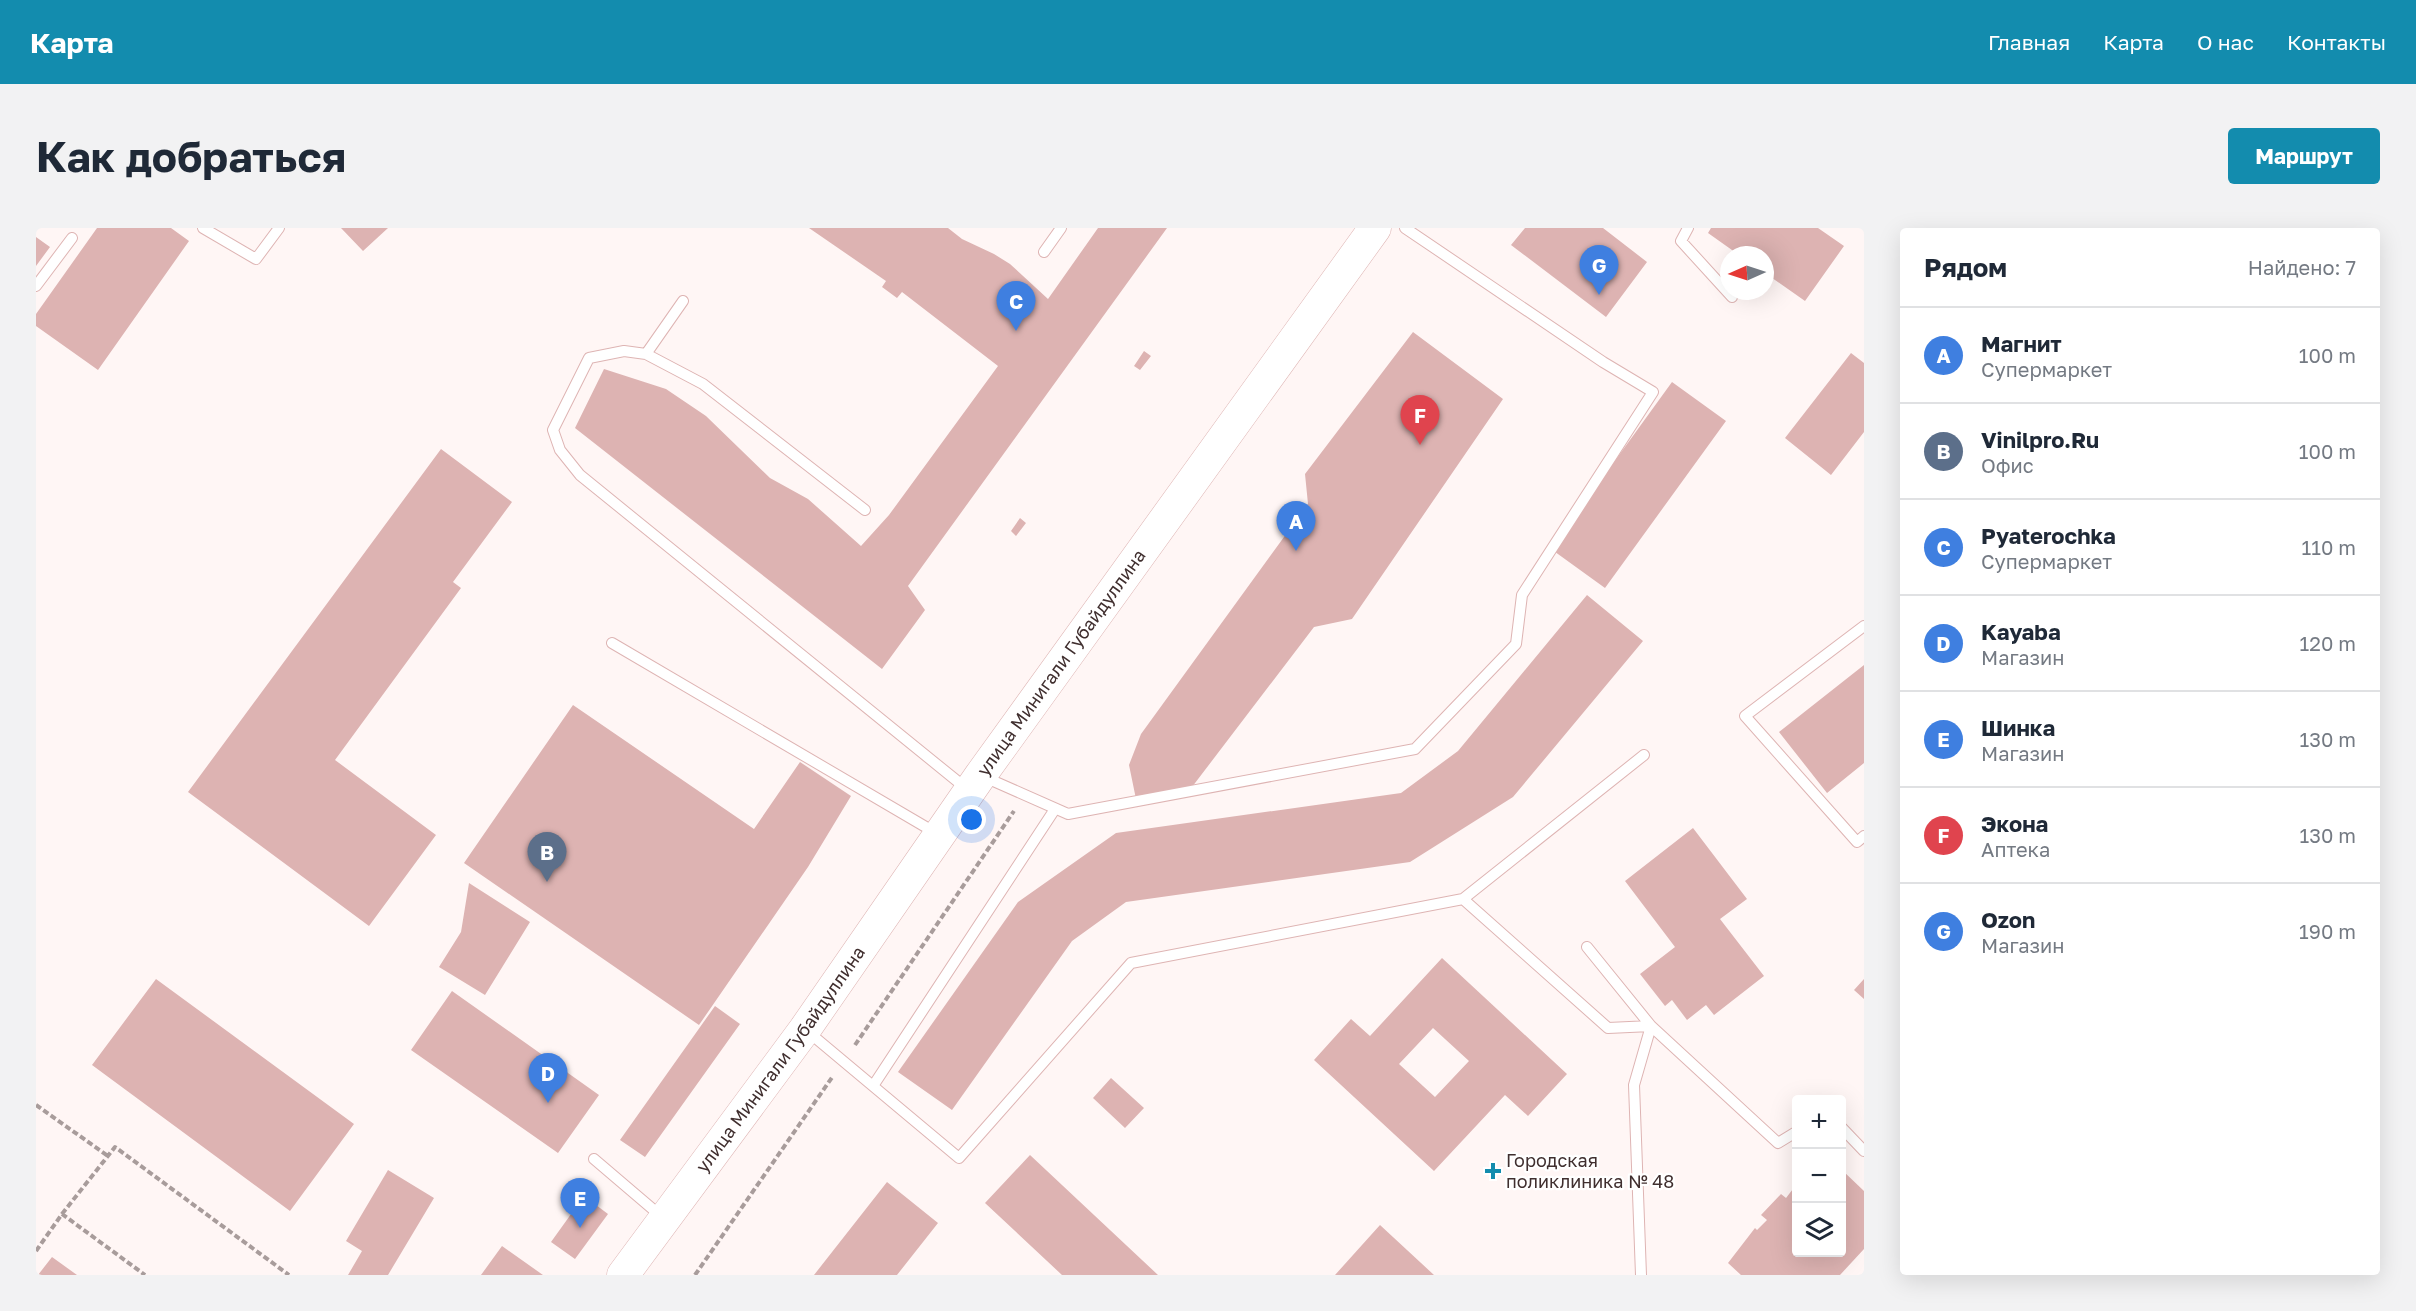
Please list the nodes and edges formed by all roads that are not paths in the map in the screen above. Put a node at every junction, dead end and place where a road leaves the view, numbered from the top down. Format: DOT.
graph roads {
  1 [pos="203,228"];
  2 [pos="279,228"];
  3 [pos="1060,228"];
  4 [pos="1375,228"];
  5 [pos="1405,228"];
  6 [pos="1688,228"];
  7 [pos="72,238"];
  8 [pos="1044,252"];
  9 [pos="1720,284"];
  10 [pos="36,286"];
  11 [pos="683,301"];
  12 [pos="646,354"];
  13 [pos="865,510"];
  14 [pos="1864,626"];
  15 [pos="612,643"];
  16 [pos="1644,755"];
  17 [pos="975,783"];
  18 [pos="1055,809"];
  19 [pos="939,835"];
  20 [pos="1864,836"];
  21 [pos="1463,899"];
  22 [pos="1587,947"];
  23 [pos="1652,1026"];
  24 [pos="805,1029"];
  25 [pos="873,1086"];
  26 [pos="1846,1132"];
  27 [pos="1792,1135"];
  28 [pos="1864,1151"];
  29 [pos="594,1159"];
  30 [pos="664,1219"];
  31 [pos="623,1275"];
  32 [pos="1641,1275"];
  1 -- 2 [label="lane"];
  3 -- 8 [label="lane"];
  4 -- 17 [label="main road, улица Минигали Губайдуллина"];
  5 -- 18 [label="lane"];
  6 -- 9 [label="lane"];
  7 -- 10 [label="lane"];
  11 -- 12 [label="lane"];
  12 -- 13 [label="lane"];
  12 -- 17 [label="lane"];
  14 -- 20 [label="lane"];
  15 -- 19 [label="lane"];
  16 -- 21 [label="lane"];
  17 -- 18 [label="lane"];
  17 -- 19 [label="main road, улица Минигали Губайдуллина"];
  18 -- 25 [label="lane"];
  19 -- 24 [label="main road, улица Минигали Губайдуллина"];
  21 -- 23 [label="lane"];
  21 -- 25 [label="lane"];
  22 -- 23 [label="lane"];
  23 -- 27 [label="lane"];
  23 -- 32 [label="lane"];
  24 -- 25 [label="lane"];
  24 -- 30 [label="main road, улица Минигали Губайдуллина"];
  26 -- 28 [label="lane"];
  29 -- 30 [label="lane"];
  30 -- 31 [label="main road, улица Минигали Губайдуллина"];
}
